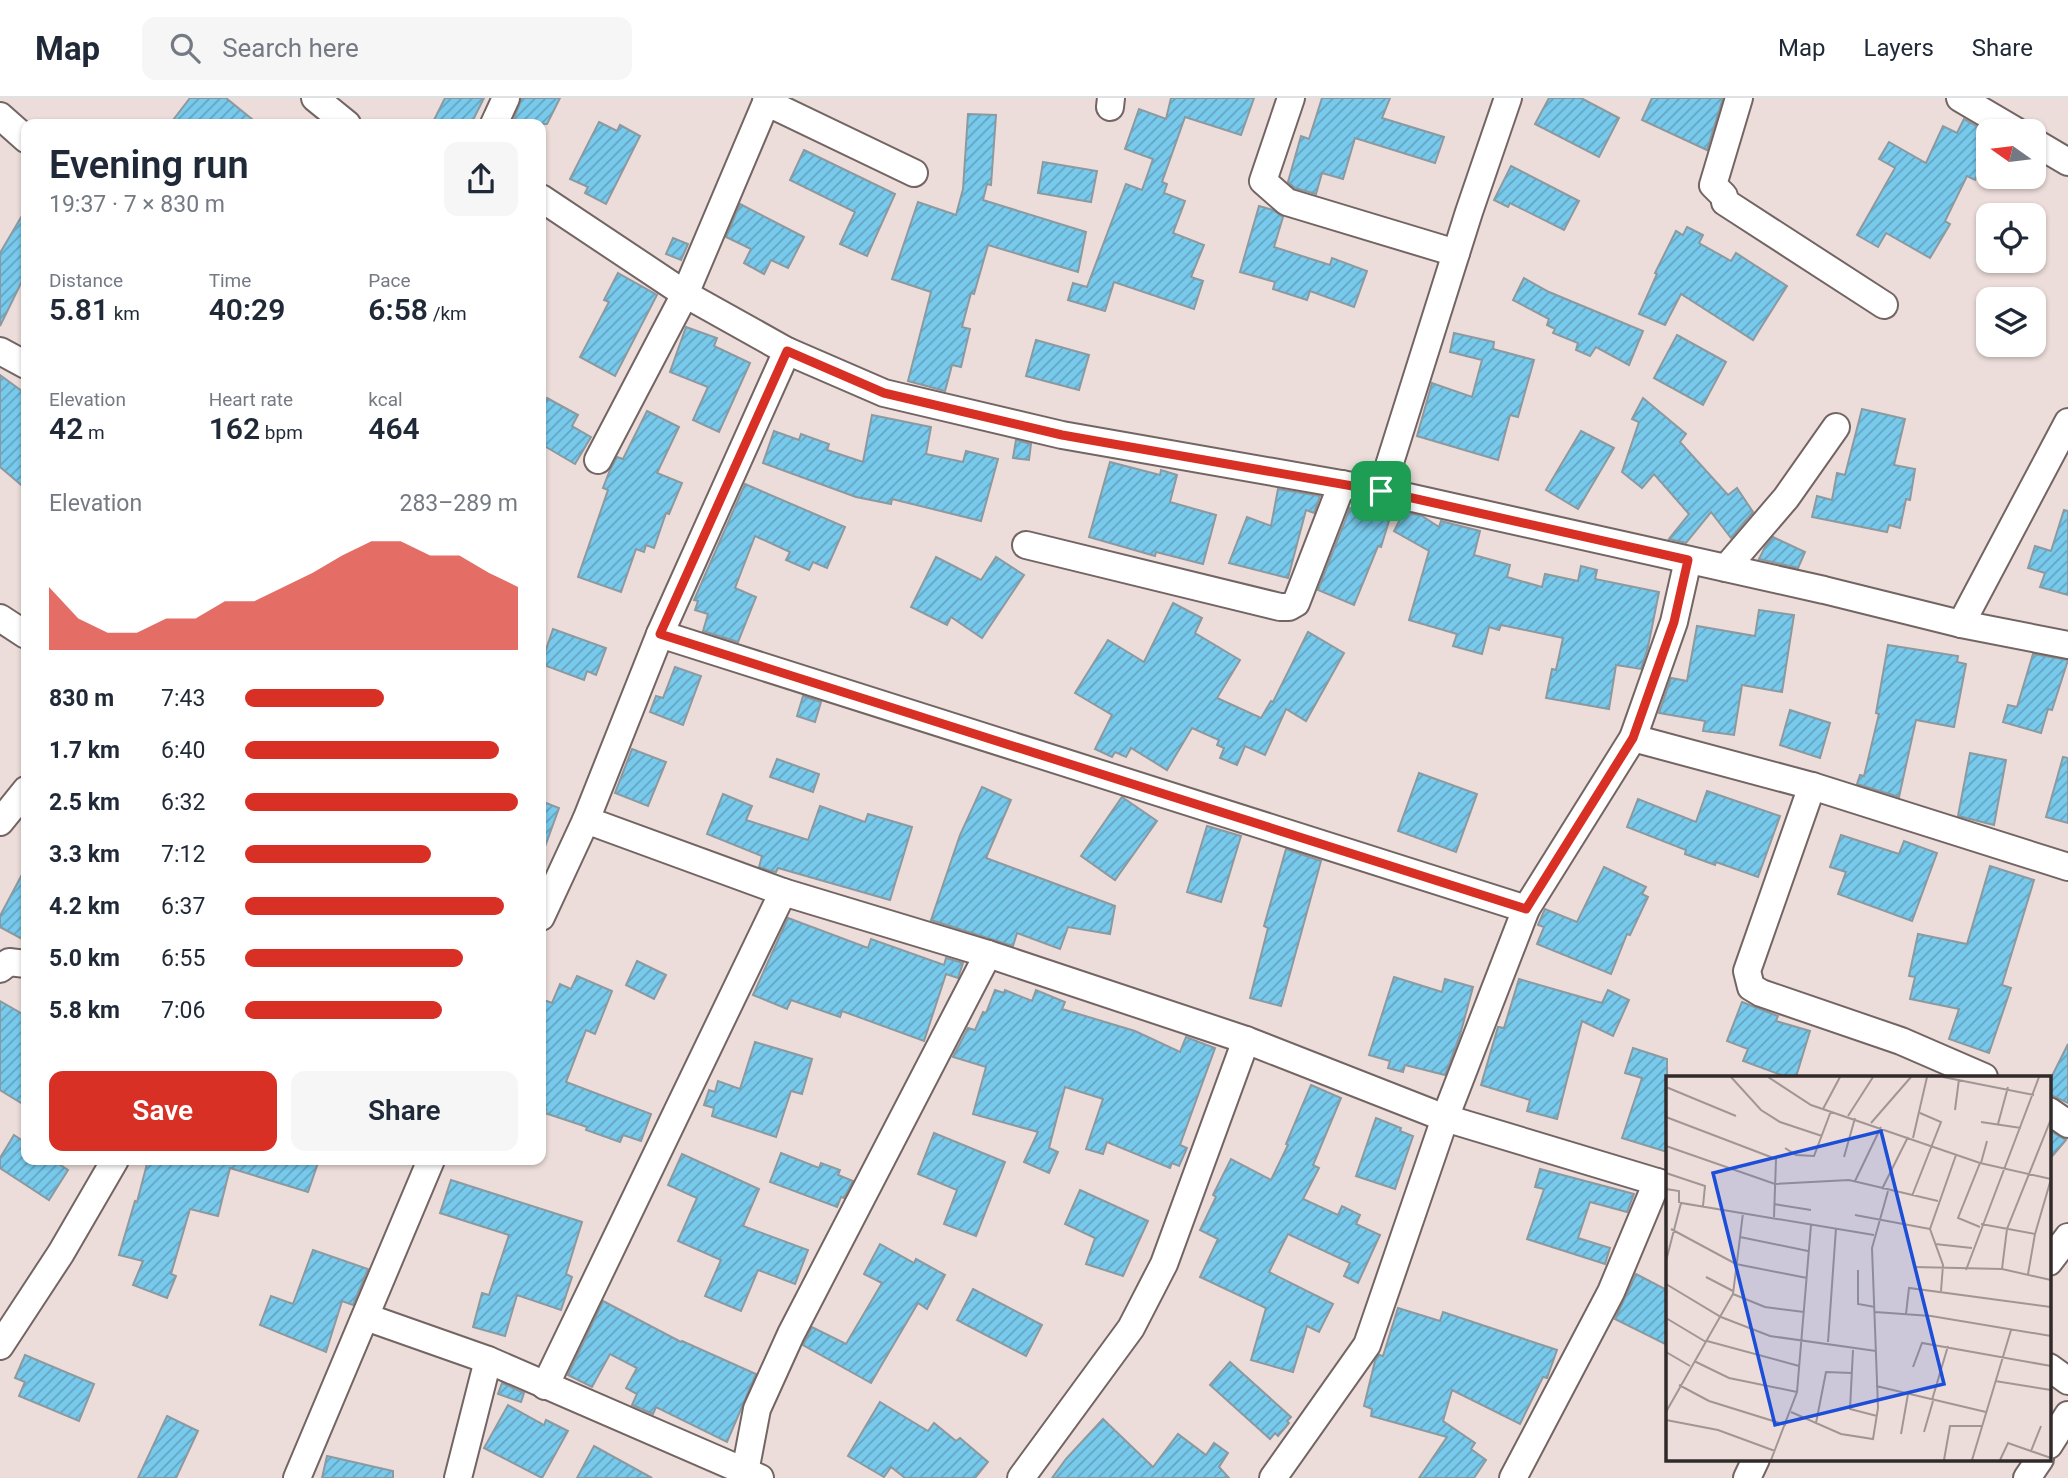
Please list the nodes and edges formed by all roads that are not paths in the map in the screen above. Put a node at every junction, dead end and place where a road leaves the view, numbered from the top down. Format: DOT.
graph roads {
  1 [pos="315,98"];
  2 [pos="506,98"];
  3 [pos="1291,98"];
  4 [pos="1508,98"];
  5 [pos="1739,98"];
  6 [pos="1960,98"];
  7 [pos="767,100"];
  8 [pos="0,116"];
  9 [pos="341,119"];
  10 [pos="496,119"];
  11 [pos="1996,119"];
  12 [pos="21,135"];
  13 [pos="2046,149"];
  14 [pos="2068,162"];
  15 [pos="914,173"];
  16 [pos="546,201"];
  17 [pos="1456,253"];
  18 [pos="685,294"];
  19 [pos="1884,305"];
  20 [pos="0,351"];
  21 [pos="787,351"];
  22 [pos="21,362"];
  23 [pos="2068,422"];
  24 [pos="1836,427"];
  25 [pos="598,460"];
  26 [pos="1342,484"];
  27 [pos="1381,491"];
  28 [pos="1026,545"];
  29 [pos="1688,560"];
  30 [pos="1726,568"];
  31 [pos="0,618"];
  32 [pos="1961,624"];
  33 [pos="21,632"];
  34 [pos="660,634"];
  35 [pos="2068,645"];
  36 [pos="1633,738"];
  37 [pos="1812,786"];
  38 [pos="21,796"];
  39 [pos="586,820"];
  40 [pos="0,822"];
  41 [pos="2068,867"];
  42 [pos="783,892"];
  43 [pos="546,906"];
  44 [pos="1526,909"];
  45 [pos="988,954"];
  46 [pos="21,963"];
  47 [pos="0,969"];
  48 [pos="1246,1040"];
  49 [pos="1982,1076"];
  50 [pos="2050,1112"];
  51 [pos="1444,1118"];
  52 [pos="2068,1124"];
  53 [pos="112,1165"];
  54 [pos="429,1165"];
  55 [pos="1662,1183"];
  56 [pos="2068,1237"];
  57 [pos="2050,1261"];
  58 [pos="366,1317"];
  59 [pos="0,1346"];
  60 [pos="488,1360"];
  61 [pos="2050,1368"];
  62 [pos="2068,1381"];
  63 [pos="545,1386"];
  64 [pos="2068,1415"];
  65 [pos="2050,1443"];
  66 [pos="1756,1460"];
  67 [pos="2039,1460"];
  68 [pos="748,1476"];
  69 [pos="297,1478"];
  70 [pos="458,1478"];
  71 [pos="1021,1478"];
  72 [pos="1273,1478"];
  73 [pos="1513,1478"];
  74 [pos="1747,1478"];
  75 [pos="2027,1478"];
  1 -- 9 [label="street"];
  2 -- 10 [label="street"];
  3 -- 17 [label="street"];
  4 -- 17 [label="street"];
  5 -- 19 [label="street"];
  6 -- 11 [label="street"];
  7 -- 15 [label="street"];
  7 -- 18 [label="street"];
  8 -- 12 [label="street"];
  13 -- 14 [label="street"];
  16 -- 18 [label="street"];
  17 -- 27 [label="street"];
  18 -- 21 [label="street"];
  18 -- 25 [label="street"];
  20 -- 22 [label="street"];
  21 -- 26 [label="street"];
  21 -- 34 [label="street"];
  23 -- 32 [label="street"];
  24 -- 30 [label="street"];
  26 -- 27 [label="street"];
  26 -- 28 [label="street"];
  27 -- 29 [label="street"];
  29 -- 30 [label="street"];
  29 -- 36 [label="street"];
  30 -- 32 [label="street"];
  31 -- 33 [label="street"];
  32 -- 35 [label="street"];
  34 -- 39 [label="street"];
  34 -- 44 [label="street"];
  36 -- 37 [label="street"];
  36 -- 44 [label="street"];
  37 -- 41 [label="street"];
  37 -- 49 [label="street"];
  38 -- 40 [label="street"];
  39 -- 42 [label="street"];
  39 -- 43 [label="street"];
  42 -- 45 [label="street"];
  42 -- 63 [label="street"];
  44 -- 51 [label="street"];
  45 -- 48 [label="street"];
  45 -- 68 [label="street"];
  46 -- 47 [label="street"];
  48 -- 51 [label="street"];
  48 -- 71 [label="street"];
  50 -- 52 [label="street"];
  51 -- 55 [label="street"];
  51 -- 72 [label="street"];
  53 -- 59 [label="street"];
  54 -- 58 [label="street"];
  55 -- 73 [label="street"];
  56 -- 57 [label="street"];
  58 -- 60 [label="street"];
  58 -- 69 [label="street"];
  60 -- 63 [label="street"];
  60 -- 70 [label="street"];
  61 -- 62 [label="street"];
  63 -- 68 [label="street"];
  64 -- 65 [label="street"];
  66 -- 74 [label="street"];
  67 -- 75 [label="street"];
}
